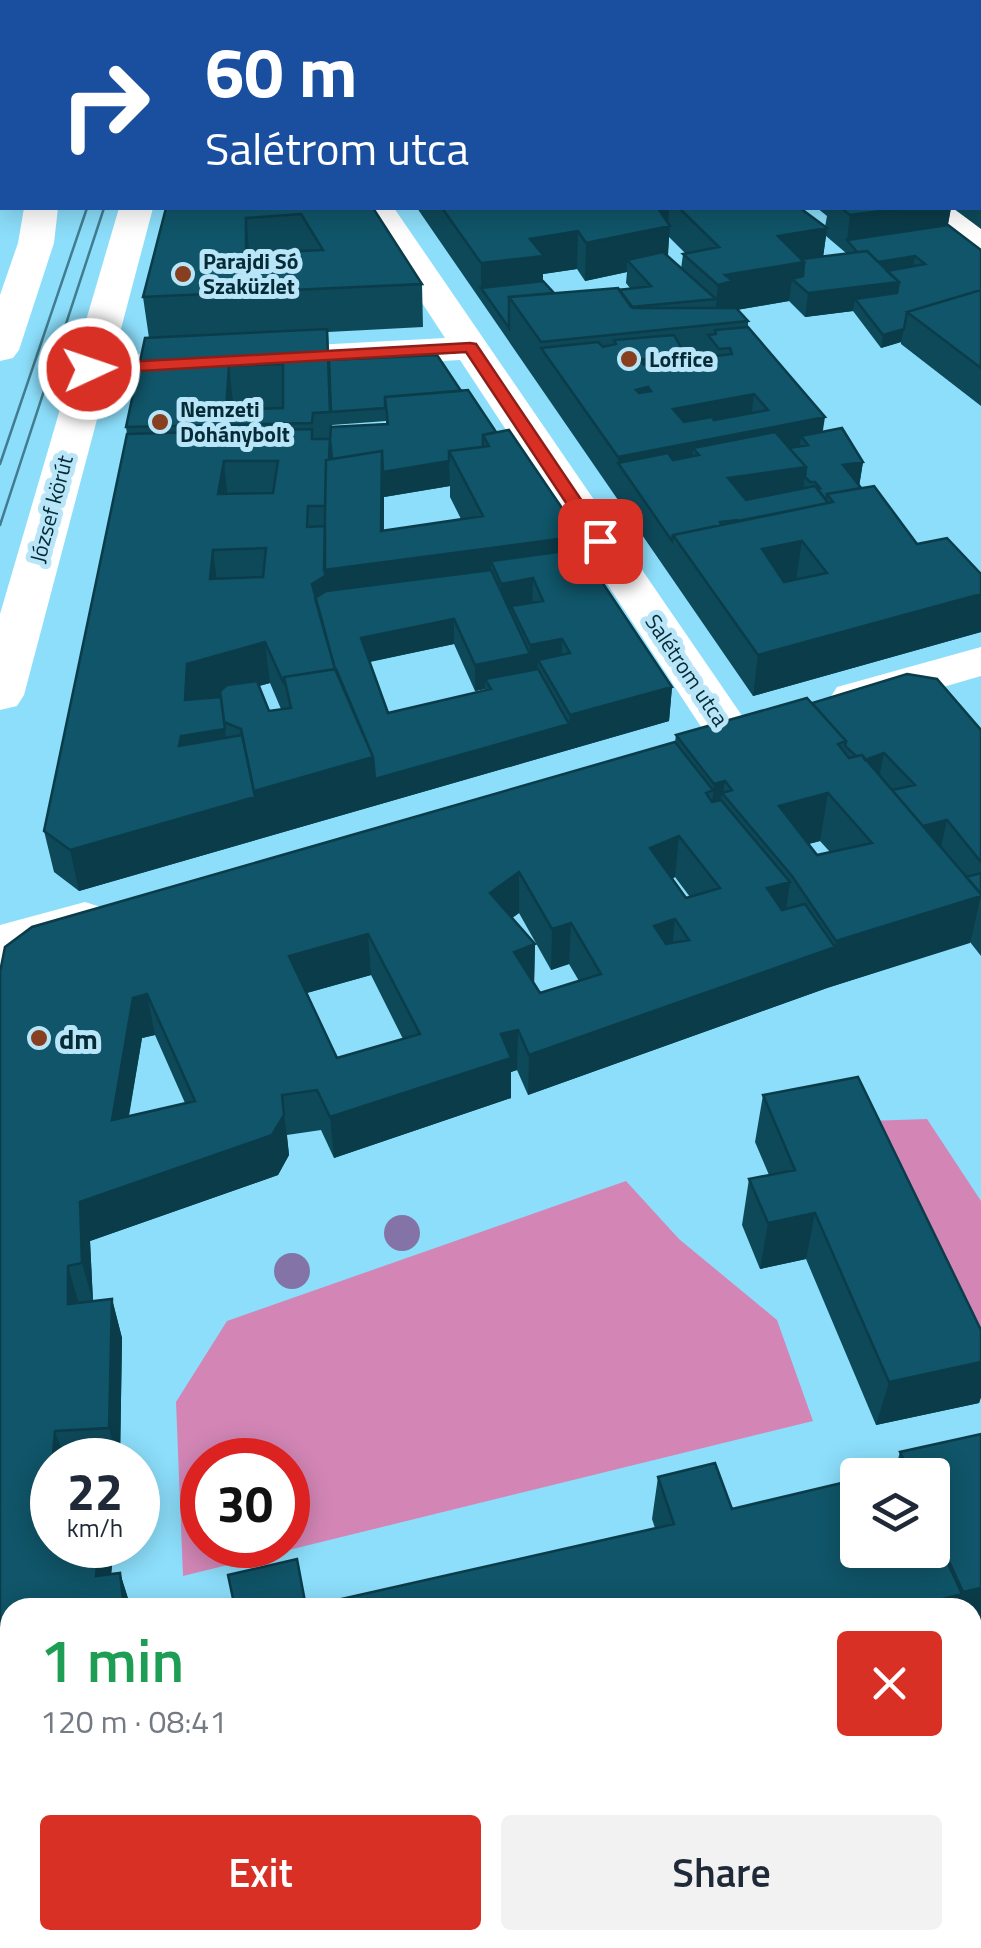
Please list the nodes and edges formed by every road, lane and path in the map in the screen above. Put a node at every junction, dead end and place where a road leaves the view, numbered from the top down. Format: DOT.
graph roads {
  1 [pos="41,210"];
  2 [pos="135,210"];
  3 [pos="378,210"];
  4 [pos="933,210"];
  5 [pos="981,244"];
  6 [pos="470,348"];
  7 [pos="0,350"];
  8 [pos="89,369"];
  9 [pos="981,660"];
  10 [pos="926,677"];
  11 [pos="0,695"];
  12 [pos="820,708"];
  13 [pos="959,716"];
  14 [pos="674,751"];
  15 [pos="128,909"];
  16 [pos="0,945"];
  1 -- 7 [label="street"];
  2 -- 8 [label="street, József körút"];
  3 -- 6 [label="street, Salétrom utca"];
  4 -- 5 [label="street"];
  6 -- 8 [label="street"];
  6 -- 14 [label="street, Salétrom utca"];
  8 -- 11 [label="street, József körút"];
  9 -- 10 [label="street"];
  10 -- 12 [label="street"];
  10 -- 13 [label="street"];
  15 -- 16 [label="street"];
}
